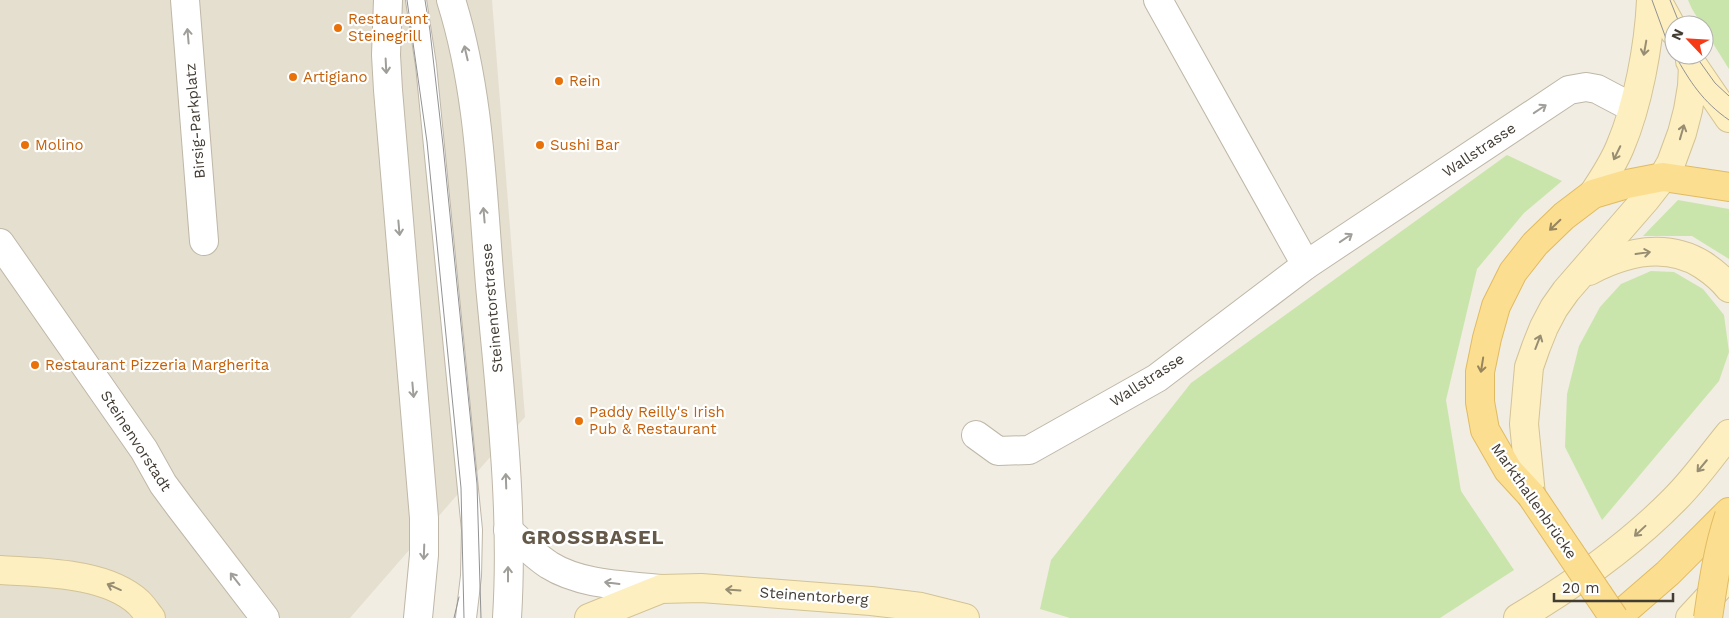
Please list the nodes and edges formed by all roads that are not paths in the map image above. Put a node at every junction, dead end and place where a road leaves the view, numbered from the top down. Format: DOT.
graph roads {
  1 [pos="185,0"];
  2 [pos="388,0"];
  3 [pos="416,0"];
  4 [pos="451,0"];
  5 [pos="1158,0"];
  6 [pos="1651,0"];
  7 [pos="1657,0"];
  8 [pos="1665,15"];
  9 [pos="1690,65"];
  10 [pos="1693,65"];
  11 [pos="1633,108"];
  12 [pos="1729,118"];
  13 [pos="1663,177"];
  14 [pos="1729,187"];
  15 [pos="1593,194"];
  16 [pos="204,241"];
  17 [pos="4,256"];
  18 [pos="1306,265"];
  19 [pos="1581,275"];
  20 [pos="1729,288"];
  21 [pos="976,434"];
  22 [pos="1729,434"];
  23 [pos="1531,494"];
  24 [pos="1729,514"];
  25 [pos="508,530"];
  26 [pos="0,570"];
  27 [pos="1729,576"];
  28 [pos="661,589"];
  29 [pos="601,617"];
  30 [pos="151,618"];
  31 [pos="265,618"];
  32 [pos="418,618"];
  33 [pos="466,618"];
  34 [pos="507,618"];
  35 [pos="965,618"];
  36 [pos="1518,618"];
  37 [pos="1615,618"];
  38 [pos="1690,618"];
  39 [pos="1708,618"];
  16 -- 1 [label="street, Birsig-Parkplatz, one-way"];
  2 -- 32 [label="street, one-way"];
  3 -- 33 [label="lane"];
  25 -- 4 [label="street, Steinentorstrasse, one-way"];
  5 -- 18 [label="street"];
  6 -- 11 [label="main road, one-way"];
  7 -- 8 [label="main road"];
  13 -- 9 [label="main road, one-way"];
  10 -- 12 [label="main road"];
  11 -- 15 [label="main road, one-way"];
  18 -- 11 [label="street, Wallstrasse, one-way"];
  13 -- 14 [label="main road, Markthallenbrücke"];
  13 -- 15 [label="main road, Markthallenbrücke"];
  13 -- 19 [label="main road"];
  15 -- 23 [label="main road, Markthallenbrücke, one-way"];
  31 -- 17 [label="street, Steinenvorstadt, one-way"];
  18 -- 21 [label="street, Wallstrasse"];
  19 -- 20 [label="main road, one-way"];
  23 -- 19 [label="main road, one-way"];
  22 -- 36 [label="main road, one-way"];
  23 -- 37 [label="main road, Markthallenbrücke, bridge"];
  24 -- 37 [label="main road"];
  24 -- 39 [label="main road, bridge"];
  28 -- 25 [label="street, Steinentorberg, one-way"];
  34 -- 25 [label="street, Steinentorstrasse, one-way"];
  30 -- 26 [label="main road, one-way"];
  27 -- 38 [label="main road"];
  28 -- 29 [label="main road, Steinentorberg"];
  35 -- 28 [label="main road, Steinentorberg, one-way"];
}
